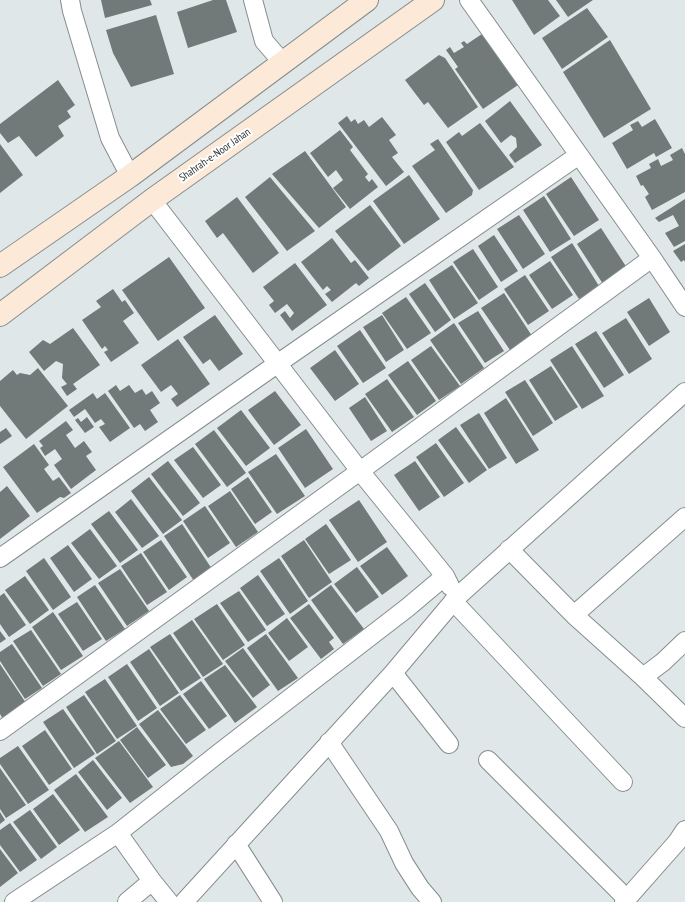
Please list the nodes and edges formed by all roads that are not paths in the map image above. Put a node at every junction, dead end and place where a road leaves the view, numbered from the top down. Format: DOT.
graph roads {
  1 [pos="70,0"];
  2 [pos="253,0"];
  3 [pos="366,0"];
  4 [pos="433,0"];
  5 [pos="469,0"];
  6 [pos="283,63"];
  7 [pos="578,155"];
  8 [pos="130,176"];
  9 [pos="152,200"];
  10 [pos="652,258"];
  11 [pos="0,266"];
  12 [pos="685,307"];
  13 [pos="0,315"];
  14 [pos="277,364"];
  15 [pos="685,392"];
  16 [pos="360,471"];
  17 [pos="685,517"];
  18 [pos="509,549"];
  19 [pos="0,558"];
  20 [pos="445,576"];
  21 [pos="455,599"];
  22 [pos="574,615"];
  23 [pos="685,641"];
  24 [pos="392,673"];
  25 [pos="643,677"];
  26 [pos="685,718"];
  27 [pos="0,731"];
  28 [pos="329,742"];
  29 [pos="449,744"];
  30 [pos="488,760"];
  31 [pos="623,782"];
  32 [pos="685,830"];
  33 [pos="118,833"];
  34 [pos="236,844"];
  35 [pos="152,881"];
  36 [pos="626,900"];
  37 [pos="14,902"];
  38 [pos="127,902"];
  39 [pos="169,902"];
  40 [pos="184,902"];
  41 [pos="273,902"];
  42 [pos="432,902"];
  1 -- 8 [label="street"];
  2 -- 6 [label="street"];
  3 -- 6 [label="main road"];
  4 -- 9 [label="main road, Shahrah-e-Noor Jahan"];
  5 -- 7 [label="street"];
  6 -- 8 [label="main road"];
  7 -- 10 [label="street"];
  7 -- 14 [label="street"];
  8 -- 11 [label="main road"];
  9 -- 13 [label="main road, Shahrah-e-Noor Jahan"];
  9 -- 14 [label="street"];
  10 -- 12 [label="street"];
  10 -- 16 [label="street"];
  14 -- 16 [label="street"];
  14 -- 19 [label="street"];
  15 -- 18 [label="street"];
  16 -- 20 [label="street"];
  16 -- 27 [label="street"];
  17 -- 22 [label="street"];
  18 -- 21 [label="street"];
  18 -- 22 [label="street"];
  20 -- 21 [label="street"];
  20 -- 33 [label="street"];
  21 -- 24 [label="street"];
  21 -- 31 [label="street"];
  22 -- 25 [label="street"];
  23 -- 25 [label="street"];
  24 -- 28 [label="street"];
  24 -- 29 [label="street"];
  25 -- 26 [label="street"];
  28 -- 34 [label="street"];
  28 -- 42 [label="street"];
  30 -- 36 [label="street"];
  32 -- 36 [label="street"];
  33 -- 35 [label="street"];
  33 -- 37 [label="street"];
  34 -- 40 [label="street"];
  34 -- 41 [label="street"];
  35 -- 38 [label="street"];
  35 -- 39 [label="street"];
}
